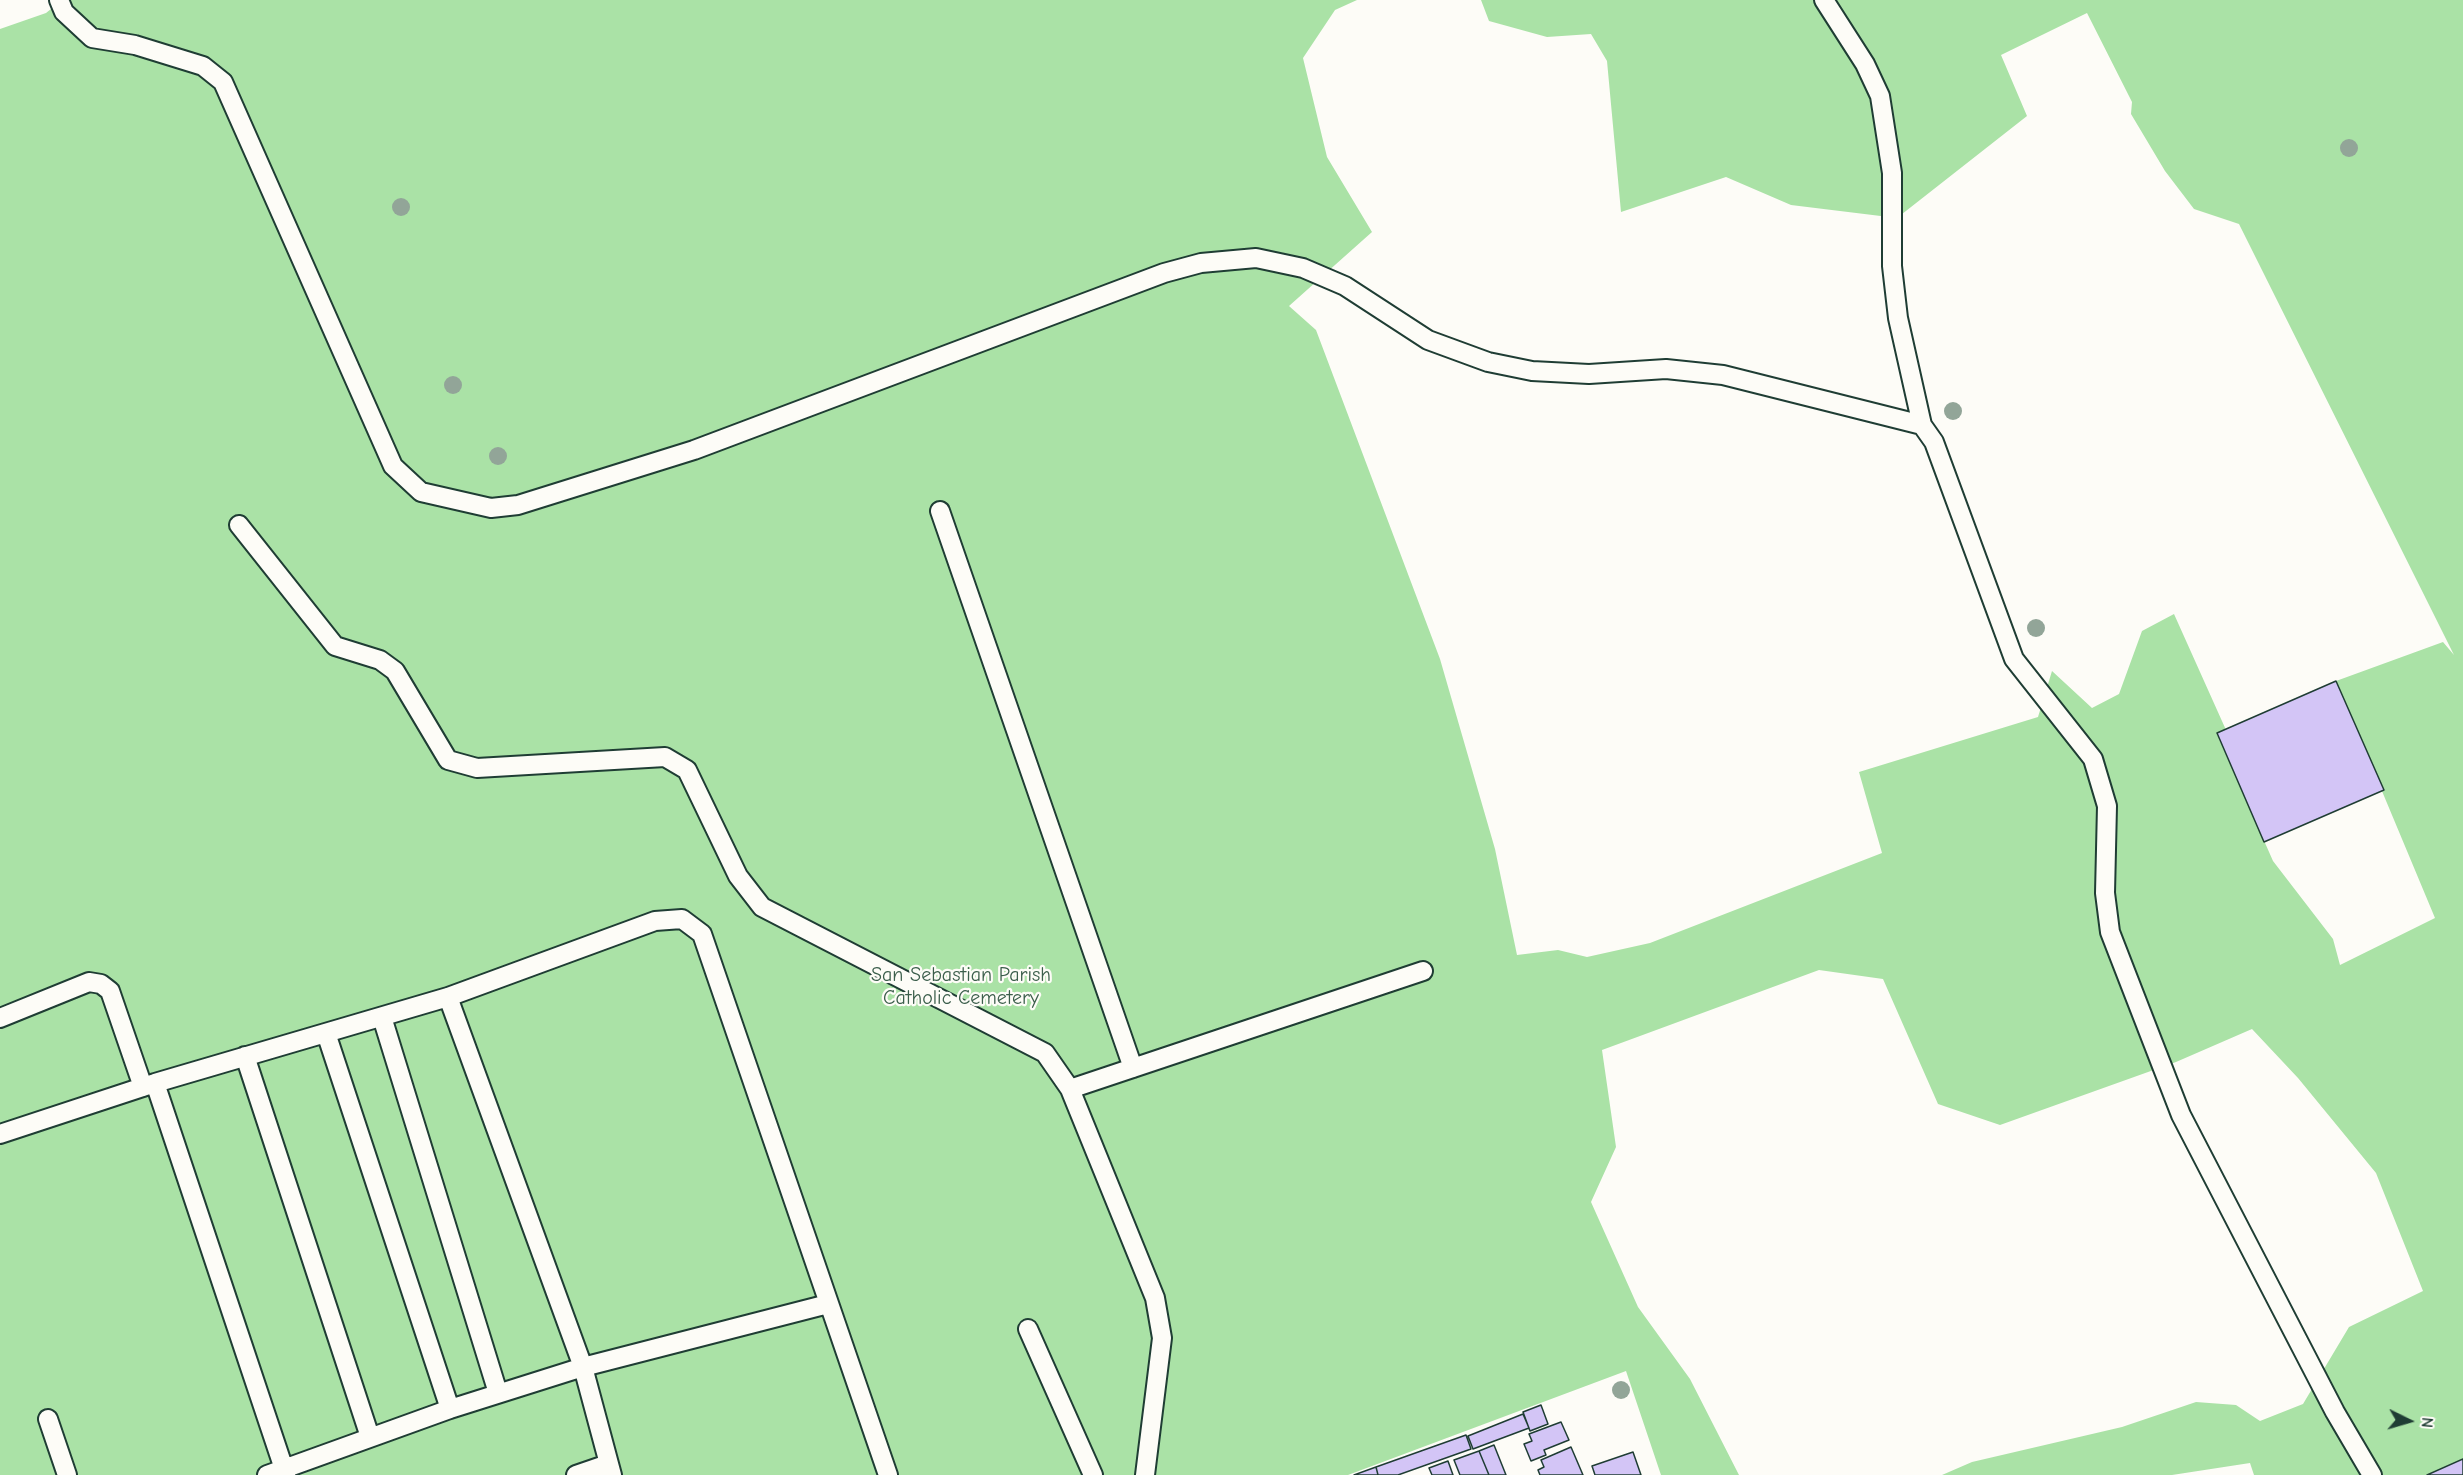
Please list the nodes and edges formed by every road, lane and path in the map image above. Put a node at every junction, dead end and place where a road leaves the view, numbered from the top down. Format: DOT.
graph roads {
  1 [pos="59,0"];
  2 [pos="1824,0"];
  3 [pos="1922,424"];
  4 [pos="940,511"];
  5 [pos="238,525"];
  6 [pos="1423,971"];
  7 [pos="448,997"];
  8 [pos="382,1017"];
  9 [pos="0,1018"];
  10 [pos="326,1033"];
  11 [pos="245,1056"];
  12 [pos="1133,1068"];
  13 [pos="149,1085"];
  14 [pos="1070,1089"];
  15 [pos="0,1134"];
  16 [pos="828,1304"];
  17 [pos="1028,1329"];
  18 [pos="583,1367"];
  19 [pos="498,1393"];
  20 [pos="450,1409"];
  21 [pos="48,1419"];
  22 [pos="370,1437"];
  23 [pos="610,1470"];
  24 [pos="279,1473"];
  25 [pos="67,1475"];
  26 [pos="576,1475"];
  27 [pos="888,1475"];
  28 [pos="1093,1475"];
  29 [pos="1145,1475"];
  30 [pos="2372,1475"];
  1 -- 3 [label="lane"];
  2 -- 3 [label="lane"];
  3 -- 30 [label="lane"];
  4 -- 12 [label="lane"];
  5 -- 14 [label="lane"];
  6 -- 12 [label="lane"];
  7 -- 8 [label="lane"];
  7 -- 16 [label="lane"];
  7 -- 18 [label="lane"];
  8 -- 10 [label="lane"];
  8 -- 19 [label="lane"];
  9 -- 13 [label="lane"];
  10 -- 11 [label="lane"];
  10 -- 20 [label="lane"];
  11 -- 13 [label="lane"];
  11 -- 22 [label="lane"];
  12 -- 14 [label="lane"];
  13 -- 15 [label="lane"];
  13 -- 24 [label="lane"];
  14 -- 29 [label="lane"];
  16 -- 18 [label="lane"];
  16 -- 27 [label="lane"];
  17 -- 28 [label="lane"];
  18 -- 19 [label="lane"];
  18 -- 23 [label="lane"];
  19 -- 20 [label="lane"];
  20 -- 22 [label="lane"];
  21 -- 25 [label="lane"];
  22 -- 24 [label="lane"];
  23 -- 26 [label="lane"];
}
